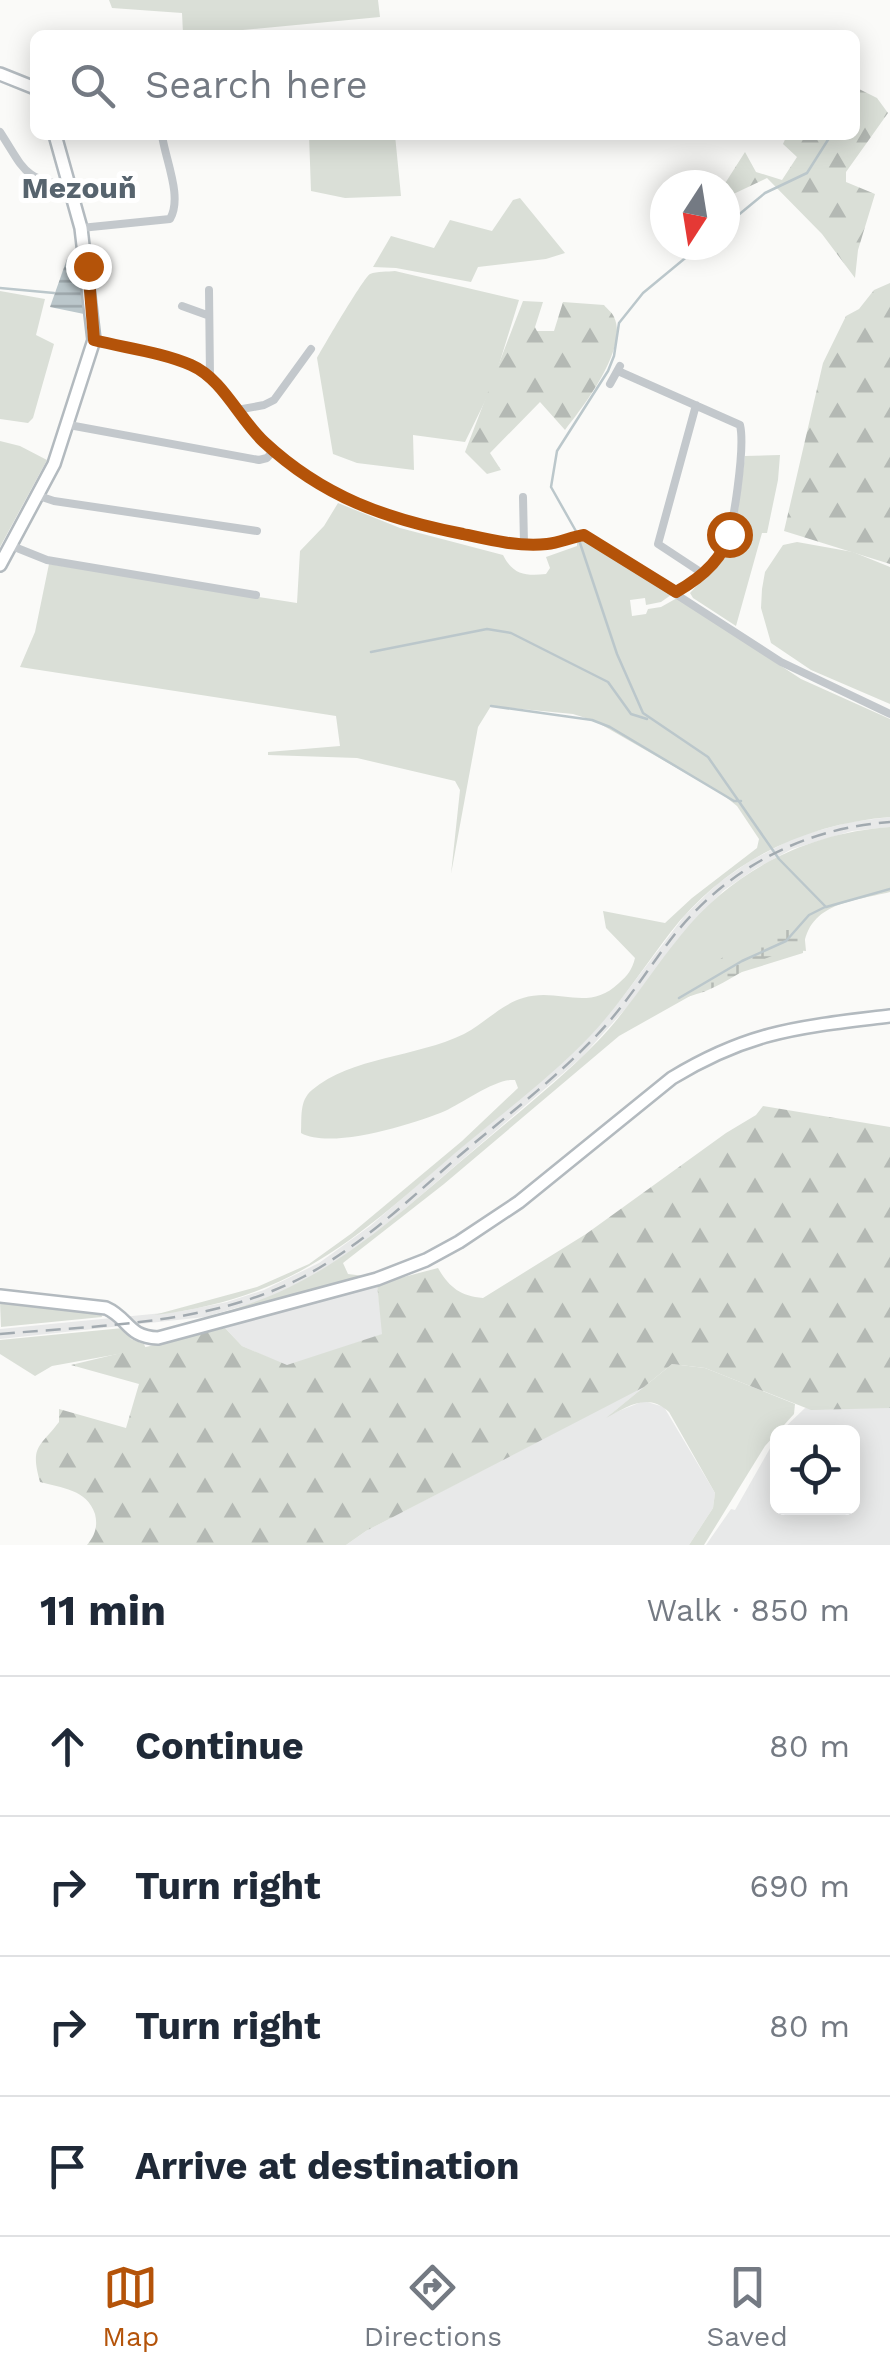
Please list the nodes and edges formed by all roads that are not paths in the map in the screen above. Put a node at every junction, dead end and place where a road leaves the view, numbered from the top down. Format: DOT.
graph roads {
  1 [pos="0,74"];
  2 [pos="30,86"];
  3 [pos="0,132"];
  4 [pos="57,140"];
  5 [pos="163,140"];
  6 [pos="71,187"];
  7 [pos="81,228"];
  8 [pos="209,290"];
  9 [pos="182,306"];
  10 [pos="207,315"];
  11 [pos="94,340"];
  12 [pos="310,349"];
  13 [pos="210,377"];
  14 [pos="610,384"];
  15 [pos="696,405"];
  16 [pos="237,410"];
  17 [pos="69,425"];
  18 [pos="273,450"];
  19 [pos="39,496"];
  20 [pos="523,496"];
  21 [pos="257,531"];
  22 [pos="524,544"];
  23 [pos="12,546"];
  24 [pos="0,565"];
  25 [pos="702,573"];
  26 [pos="676,592"];
  27 [pos="256,595"];
  28 [pos="890,714"];
  29 [pos="890,1016"];
  30 [pos="0,1296"];
  1 -- 2 [label="street"];
  3 -- 6 [label="street"];
  4 -- 6 [label="street"];
  5 -- 7 [label="street"];
  6 -- 7 [label="street"];
  7 -- 11 [label="street"];
  8 -- 10 [label="street"];
  9 -- 10 [label="street"];
  10 -- 13 [label="street"];
  11 -- 13 [label="street"];
  11 -- 17 [label="street"];
  12 -- 16 [label="street"];
  13 -- 16 [label="street"];
  14 -- 15 [label="street"];
  15 -- 25 [label="street"];
  15 -- 25 [label="street"];
  16 -- 18 [label="street"];
  17 -- 18 [label="street"];
  17 -- 19 [label="street"];
  18 -- 22 [label="street"];
  19 -- 21 [label="street"];
  19 -- 23 [label="street"];
  20 -- 22 [label="street"];
  22 -- 26 [label="street"];
  23 -- 24 [label="street"];
  23 -- 27 [label="street"];
  25 -- 26 [label="street"];
  26 -- 28 [label="street"];
  29 -- 30 [label="street"];
}
